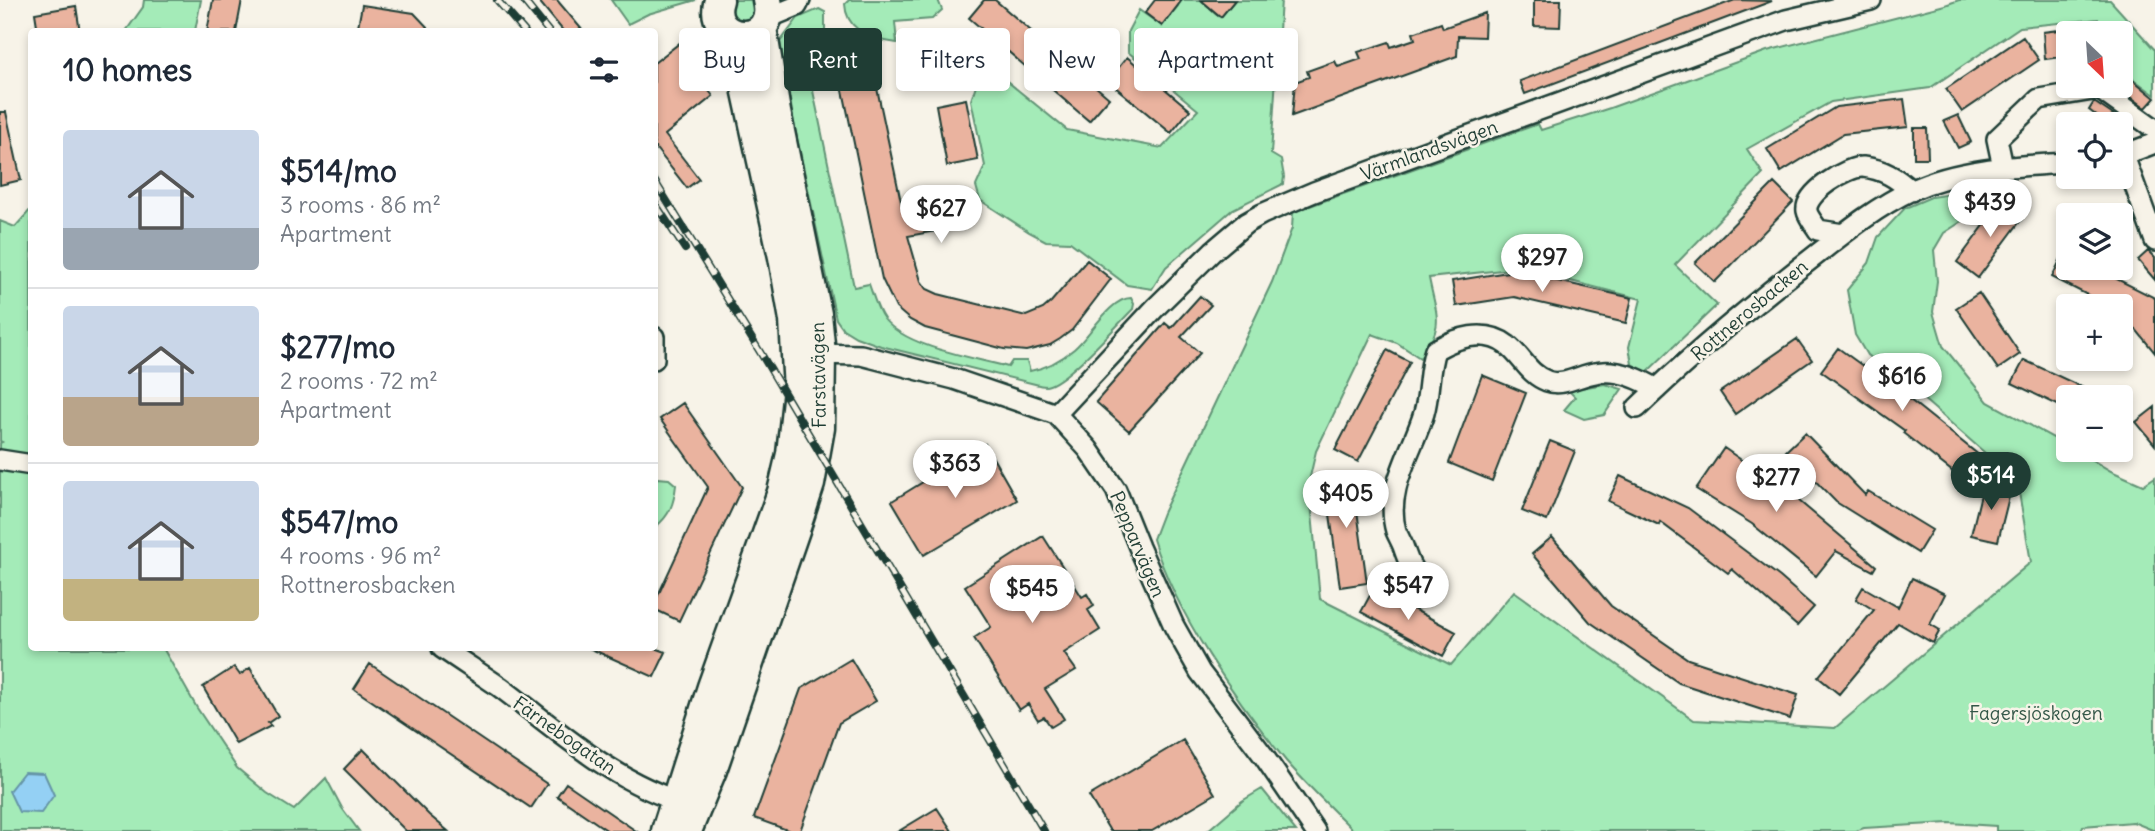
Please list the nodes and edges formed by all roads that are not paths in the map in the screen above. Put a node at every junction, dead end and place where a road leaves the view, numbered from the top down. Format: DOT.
graph roads {
  1 [pos="719,0"];
  2 [pos="800,0"];
  3 [pos="1871,0"];
  4 [pos="1832,4"];
  5 [pos="766,15"];
  6 [pos="725,28"];
  7 [pos="747,91"];
  8 [pos="2155,129"];
  9 [pos="2151,142"];
  10 [pos="2133,151"];
  11 [pos="2056,164"];
  12 [pos="2003,167"];
  13 [pos="2133,183"];
  14 [pos="1912,191"];
  15 [pos="1843,234"];
  16 [pos="2155,241"];
  17 [pos="809,354"];
  18 [pos="1657,389"];
  19 [pos="1637,408"];
  20 [pos="1056,414"];
  21 [pos="0,460"];
  22 [pos="28,464"];
  23 [pos="1430,591"];
  24 [pos="446,651"];
  25 [pos="687,813"];
  26 [pos="666,831"];
  27 [pos="1315,831"];
  1 -- 6 [label="street, Farstavägen"];
  2 -- 5 [label="street"];
  3 -- 4 [label="street, Värmlandsvägen"];
  4 -- 20 [label="street, Värmlandsvägen"];
  5 -- 17 [label="street, Farstavägen"];
  7 -- 17 [label="street, Farstavägen"];
  8 -- 12 [label="street"];
  9 -- 10 [label="street"];
  11 -- 12 [label="street, Rottnerosbacken"];
  12 -- 14 [label="street, Rottnerosbacken"];
  13 -- 16 [label="street"];
  14 -- 15 [label="street, Rottnerosbacken"];
  14 -- 15 [label="street"];
  15 -- 18 [label="street, Rottnerosbacken"];
  17 -- 20 [label="street, Pepparvägen"];
  17 -- 25 [label="street, Farstavägen"];
  18 -- 19 [label="street, Rottnerosbacken"];
  18 -- 23 [label="street"];
  20 -- 27 [label="street, Pepparvägen"];
  21 -- 22 [label="street"];
  24 -- 25 [label="street, Färnebogatan"];
  25 -- 26 [label="street, Farstavägen"];
}
